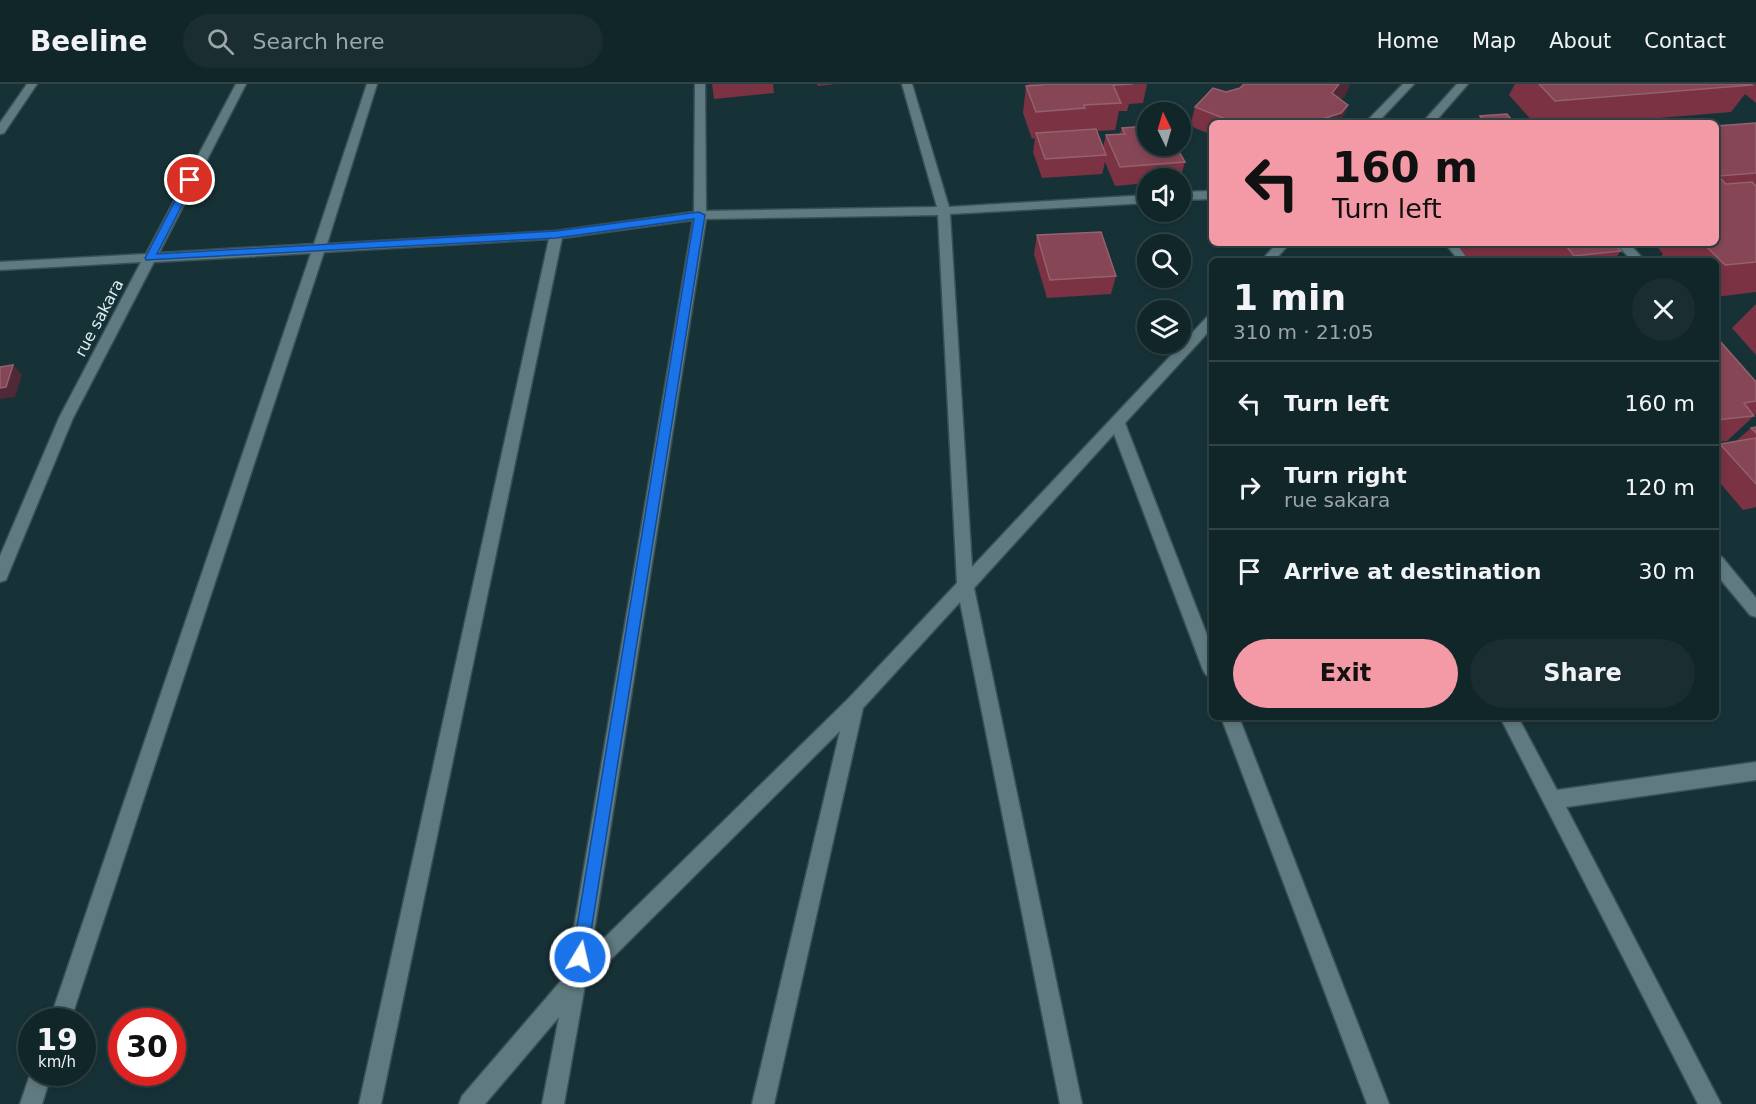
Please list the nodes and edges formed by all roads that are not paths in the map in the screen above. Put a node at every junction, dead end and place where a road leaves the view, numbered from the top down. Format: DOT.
graph roads {
  1 [pos="32,84"];
  2 [pos="241,84"];
  3 [pos="372,84"];
  4 [pos="700,84"];
  5 [pos="908,84"];
  6 [pos="1409,84"];
  7 [pos="1463,84"];
  8 [pos="1374,120"];
  9 [pos="1431,120"];
  10 [pos="0,131"];
  11 [pos="1209,195"];
  12 [pos="1191,196"];
  13 [pos="1137,199"];
  14 [pos="944,211"];
  15 [pos="699,215"];
  16 [pos="556,235"];
  17 [pos="1282,246"];
  18 [pos="1454,246"];
  19 [pos="1625,246"];
  20 [pos="319,248"];
  21 [pos="150,258"];
  22 [pos="1273,258"];
  23 [pos="1464,258"];
  24 [pos="1636,258"];
  25 [pos="0,266"];
  26 [pos="1209,323"];
  27 [pos="1117,422"];
  28 [pos="1719,566"];
  29 [pos="0,574"];
  30 [pos="965,585"];
  31 [pos="1756,610"];
  32 [pos="1209,662"];
  33 [pos="855,704"];
  34 [pos="1231,720"];
  35 [pos="1511,720"];
  36 [pos="1756,771"];
  37 [pos="1552,800"];
  38 [pos="576,980"];
  39 [pos="64,1008"];
  40 [pos="37,1086"];
  41 [pos="31,1104"];
  42 [pos="370,1104"];
  43 [pos="470,1104"];
  44 [pos="553,1104"];
  45 [pos="763,1104"];
  46 [pos="1071,1104"];
  47 [pos="1378,1104"];
  48 [pos="1710,1104"];
  1 -- 10 [label="street"];
  2 -- 21 [label="street, rue sakara"];
  3 -- 20 [label="street"];
  4 -- 15 [label="street"];
  5 -- 14 [label="street"];
  6 -- 8 [label="street"];
  7 -- 9 [label="street"];
  11 -- 12 [label="street"];
  13 -- 14 [label="street"];
  14 -- 15 [label="street"];
  14 -- 30 [label="street"];
  15 -- 16 [label="street"];
  15 -- 38 [label="street"];
  16 -- 20 [label="street"];
  16 -- 42 [label="street"];
  17 -- 22 [label="street"];
  18 -- 23 [label="street"];
  19 -- 24 [label="street"];
  20 -- 21 [label="street"];
  20 -- 39 [label="street"];
  21 -- 25 [label="street"];
  21 -- 29 [label="street, rue sakara"];
  26 -- 27 [label="street"];
  27 -- 30 [label="street"];
  27 -- 32 [label="street"];
  28 -- 31 [label="street"];
  30 -- 33 [label="street"];
  30 -- 46 [label="street"];
  33 -- 38 [label="street"];
  33 -- 45 [label="street"];
  34 -- 47 [label="street"];
  35 -- 37 [label="street"];
  36 -- 37 [label="street"];
  37 -- 48 [label="street"];
  38 -- 43 [label="street"];
  38 -- 44 [label="street"];
  40 -- 41 [label="street"];
}
